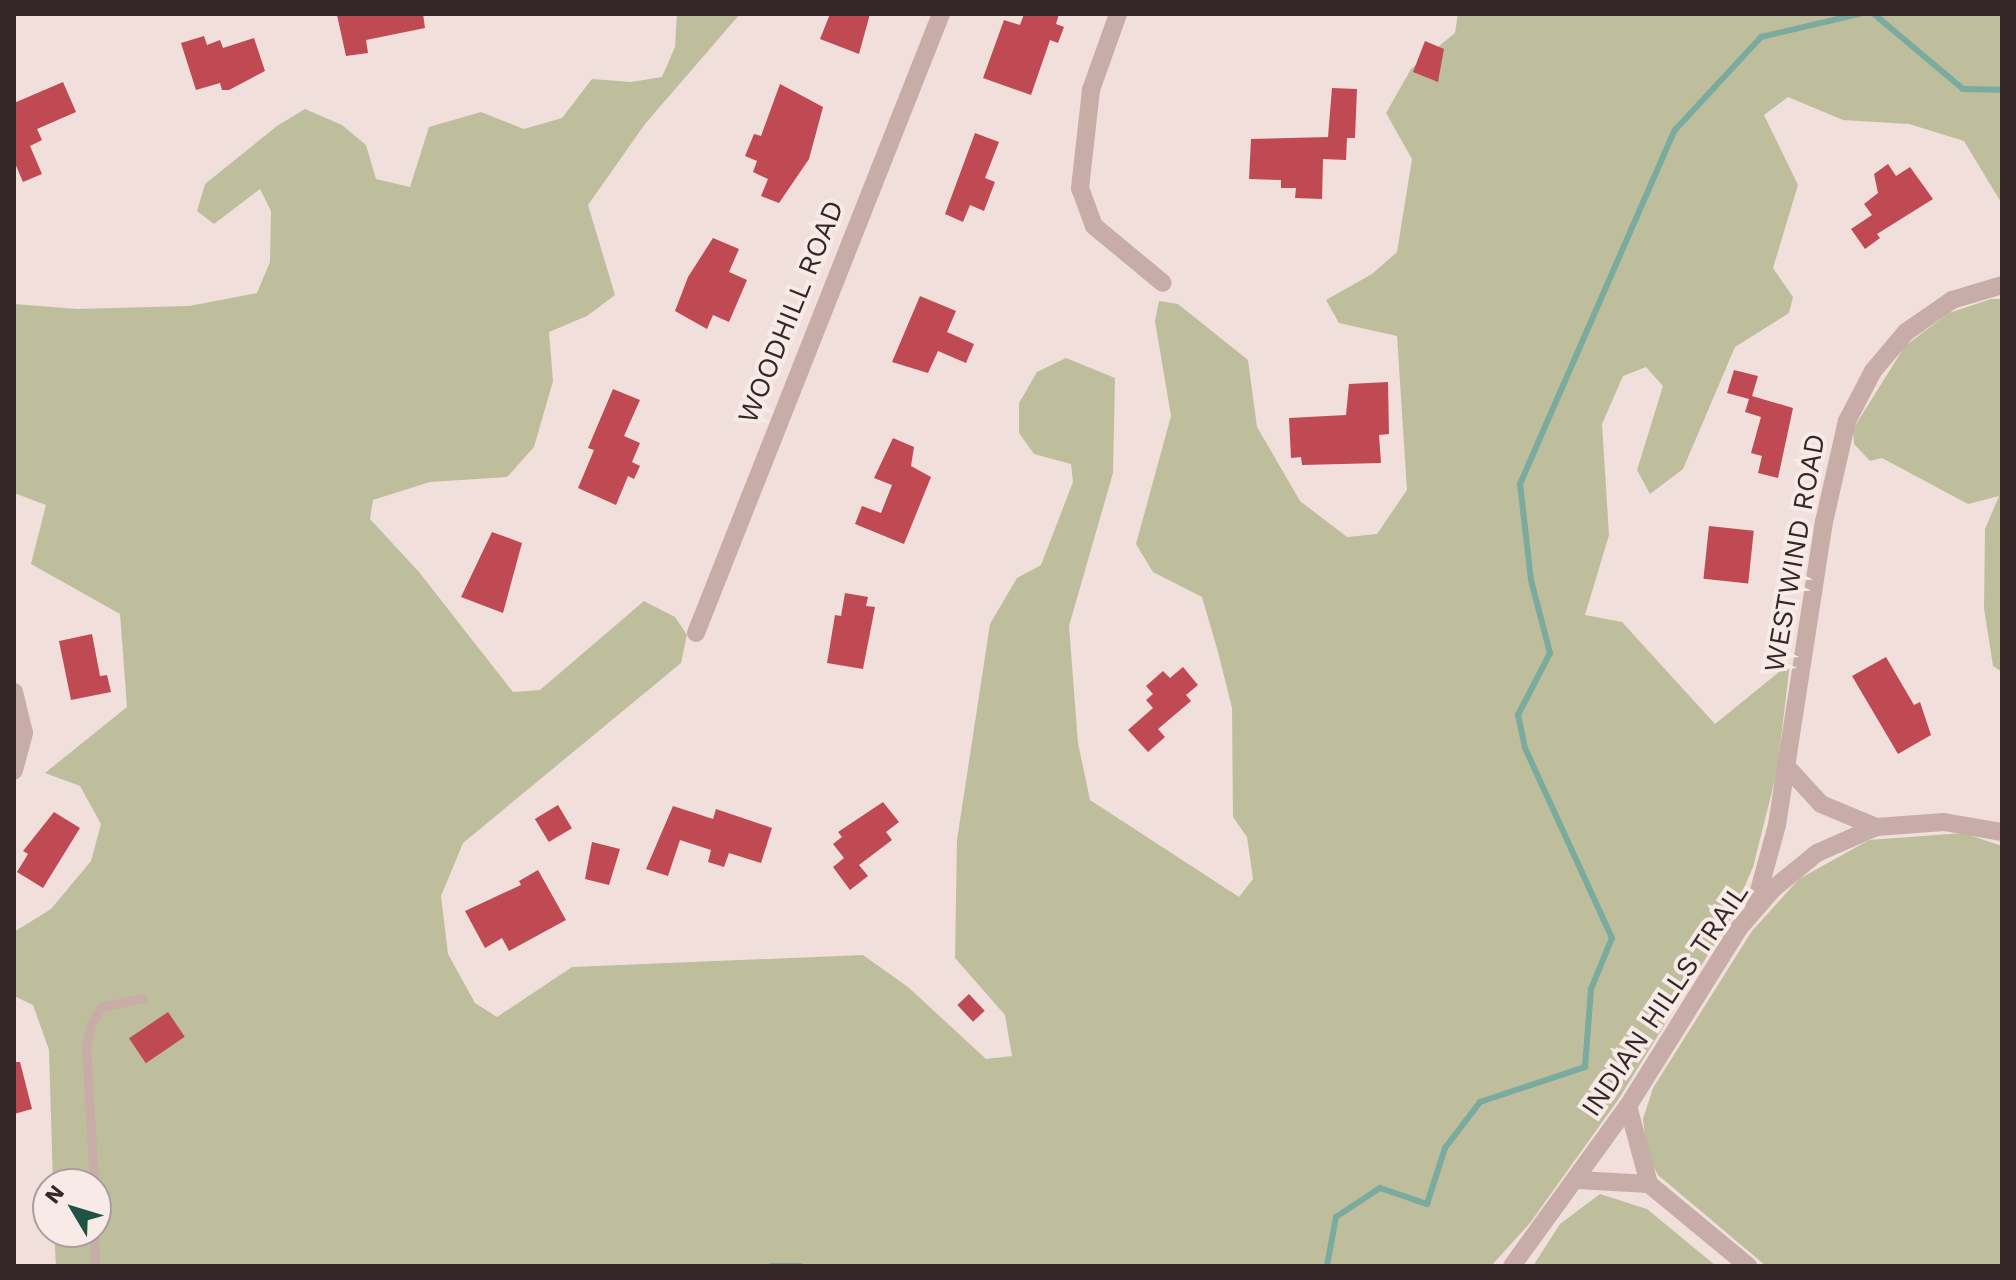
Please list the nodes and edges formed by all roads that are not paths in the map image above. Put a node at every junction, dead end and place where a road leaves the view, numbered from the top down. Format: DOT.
graph roads {
  1 [pos="941,14"];
  2 [pos="1118,14"];
  3 [pos="1163,283"];
  4 [pos="2002,285"];
  5 [pos="696,633"];
  6 [pos="14,692"];
  7 [pos="1787,767"];
  8 [pos="14,771"];
  9 [pos="1876,827"];
  10 [pos="2002,832"];
  11 [pos="1754,909"];
  12 [pos="142,998"];
  13 [pos="1628,1106"];
  14 [pos="93,1168"];
  15 [pos="1578,1180"];
  16 [pos="1649,1184"];
  17 [pos="1512,1266"];
  18 [pos="1748,1266"];
  1 -- 5 [label="street, WOODHILL ROAD"];
  2 -- 3 [label="street"];
  4 -- 7 [label="street, WESTWIND ROAD"];
  6 -- 8 [label="street"];
  7 -- 9 [label="street"];
  7 -- 11 [label="street, WESTWIND ROAD"];
  9 -- 10 [label="street, INDIAN HILLS TRAIL"];
  9 -- 11 [label="street, INDIAN HILLS TRAIL"];
  11 -- 13 [label="street, INDIAN HILLS TRAIL"];
  12 -- 14 [label="lane"];
  13 -- 15 [label="street, INDIAN HILLS TRAIL"];
  13 -- 16 [label="street"];
  15 -- 16 [label="street"];
  15 -- 17 [label="street, INDIAN HILLS TRAIL"];
  16 -- 18 [label="street"];
}
